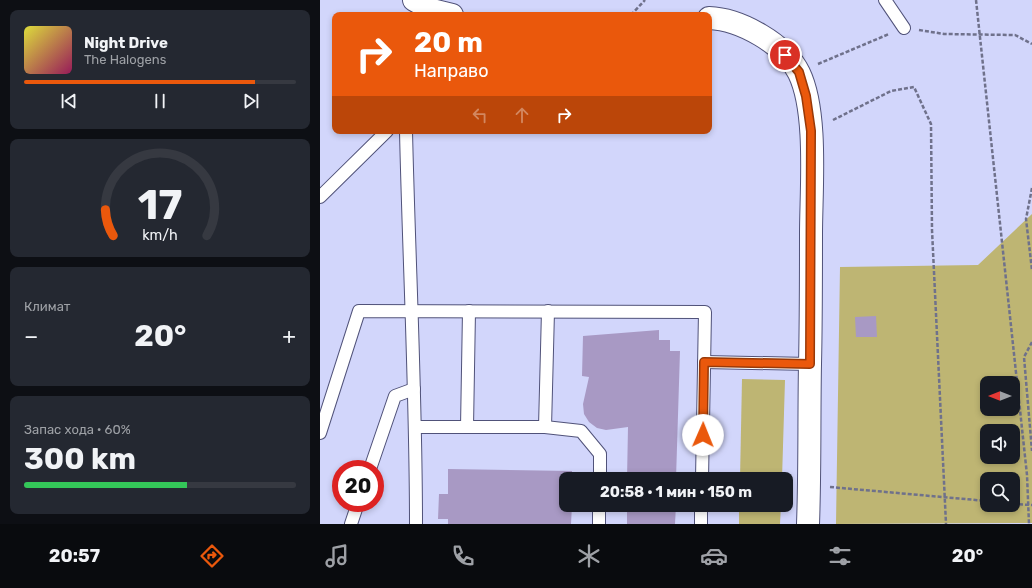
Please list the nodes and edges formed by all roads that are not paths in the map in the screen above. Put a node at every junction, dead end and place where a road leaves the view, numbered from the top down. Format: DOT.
graph roads {
  1 [pos="414,0"];
  2 [pos="885,0"];
  3 [pos="440,12"];
  4 [pos="712,19"];
  5 [pos="904,28"];
  6 [pos="384,134"];
  7 [pos="406,134"];
  8 [pos="320,196"];
  9 [pos="469,311"];
  10 [pos="548,311"];
  11 [pos="411,312"];
  12 [pos="704,362"];
  13 [pos="810,364"];
  14 [pos="414,389"];
  15 [pos="416,427"];
  16 [pos="467,427"];
  17 [pos="545,427"];
  18 [pos="320,433"];
  19 [pos="373,460"];
  20 [pos="600,472"];
  21 [pos="702,472"];
  22 [pos="355,512"];
  23 [pos="599,512"];
  24 [pos="701,512"];
  25 [pos="351,524"];
  26 [pos="416,524"];
  27 [pos="599,524"];
  28 [pos="701,524"];
  29 [pos="808,524"];
  1 -- 3 [label="street"];
  2 -- 5 [label="lane"];
  4 -- 13 [label="street"];
  6 -- 8 [label="lane"];
  7 -- 11 [label="lane"];
  9 -- 10 [label="lane"];
  9 -- 11 [label="lane"];
  9 -- 16 [label="lane"];
  10 -- 12 [label="lane"];
  10 -- 17 [label="lane"];
  11 -- 14 [label="lane"];
  11 -- 18 [label="lane"];
  12 -- 13 [label="lane"];
  12 -- 21 [label="lane"];
  13 -- 29 [label="street"];
  14 -- 15 [label="lane"];
  14 -- 19 [label="lane"];
  15 -- 16 [label="lane"];
  15 -- 26 [label="lane"];
  16 -- 17 [label="lane"];
  17 -- 20 [label="lane"];
  22 -- 25 [label="lane"];
  23 -- 27 [label="lane"];
  24 -- 28 [label="lane"];
}
